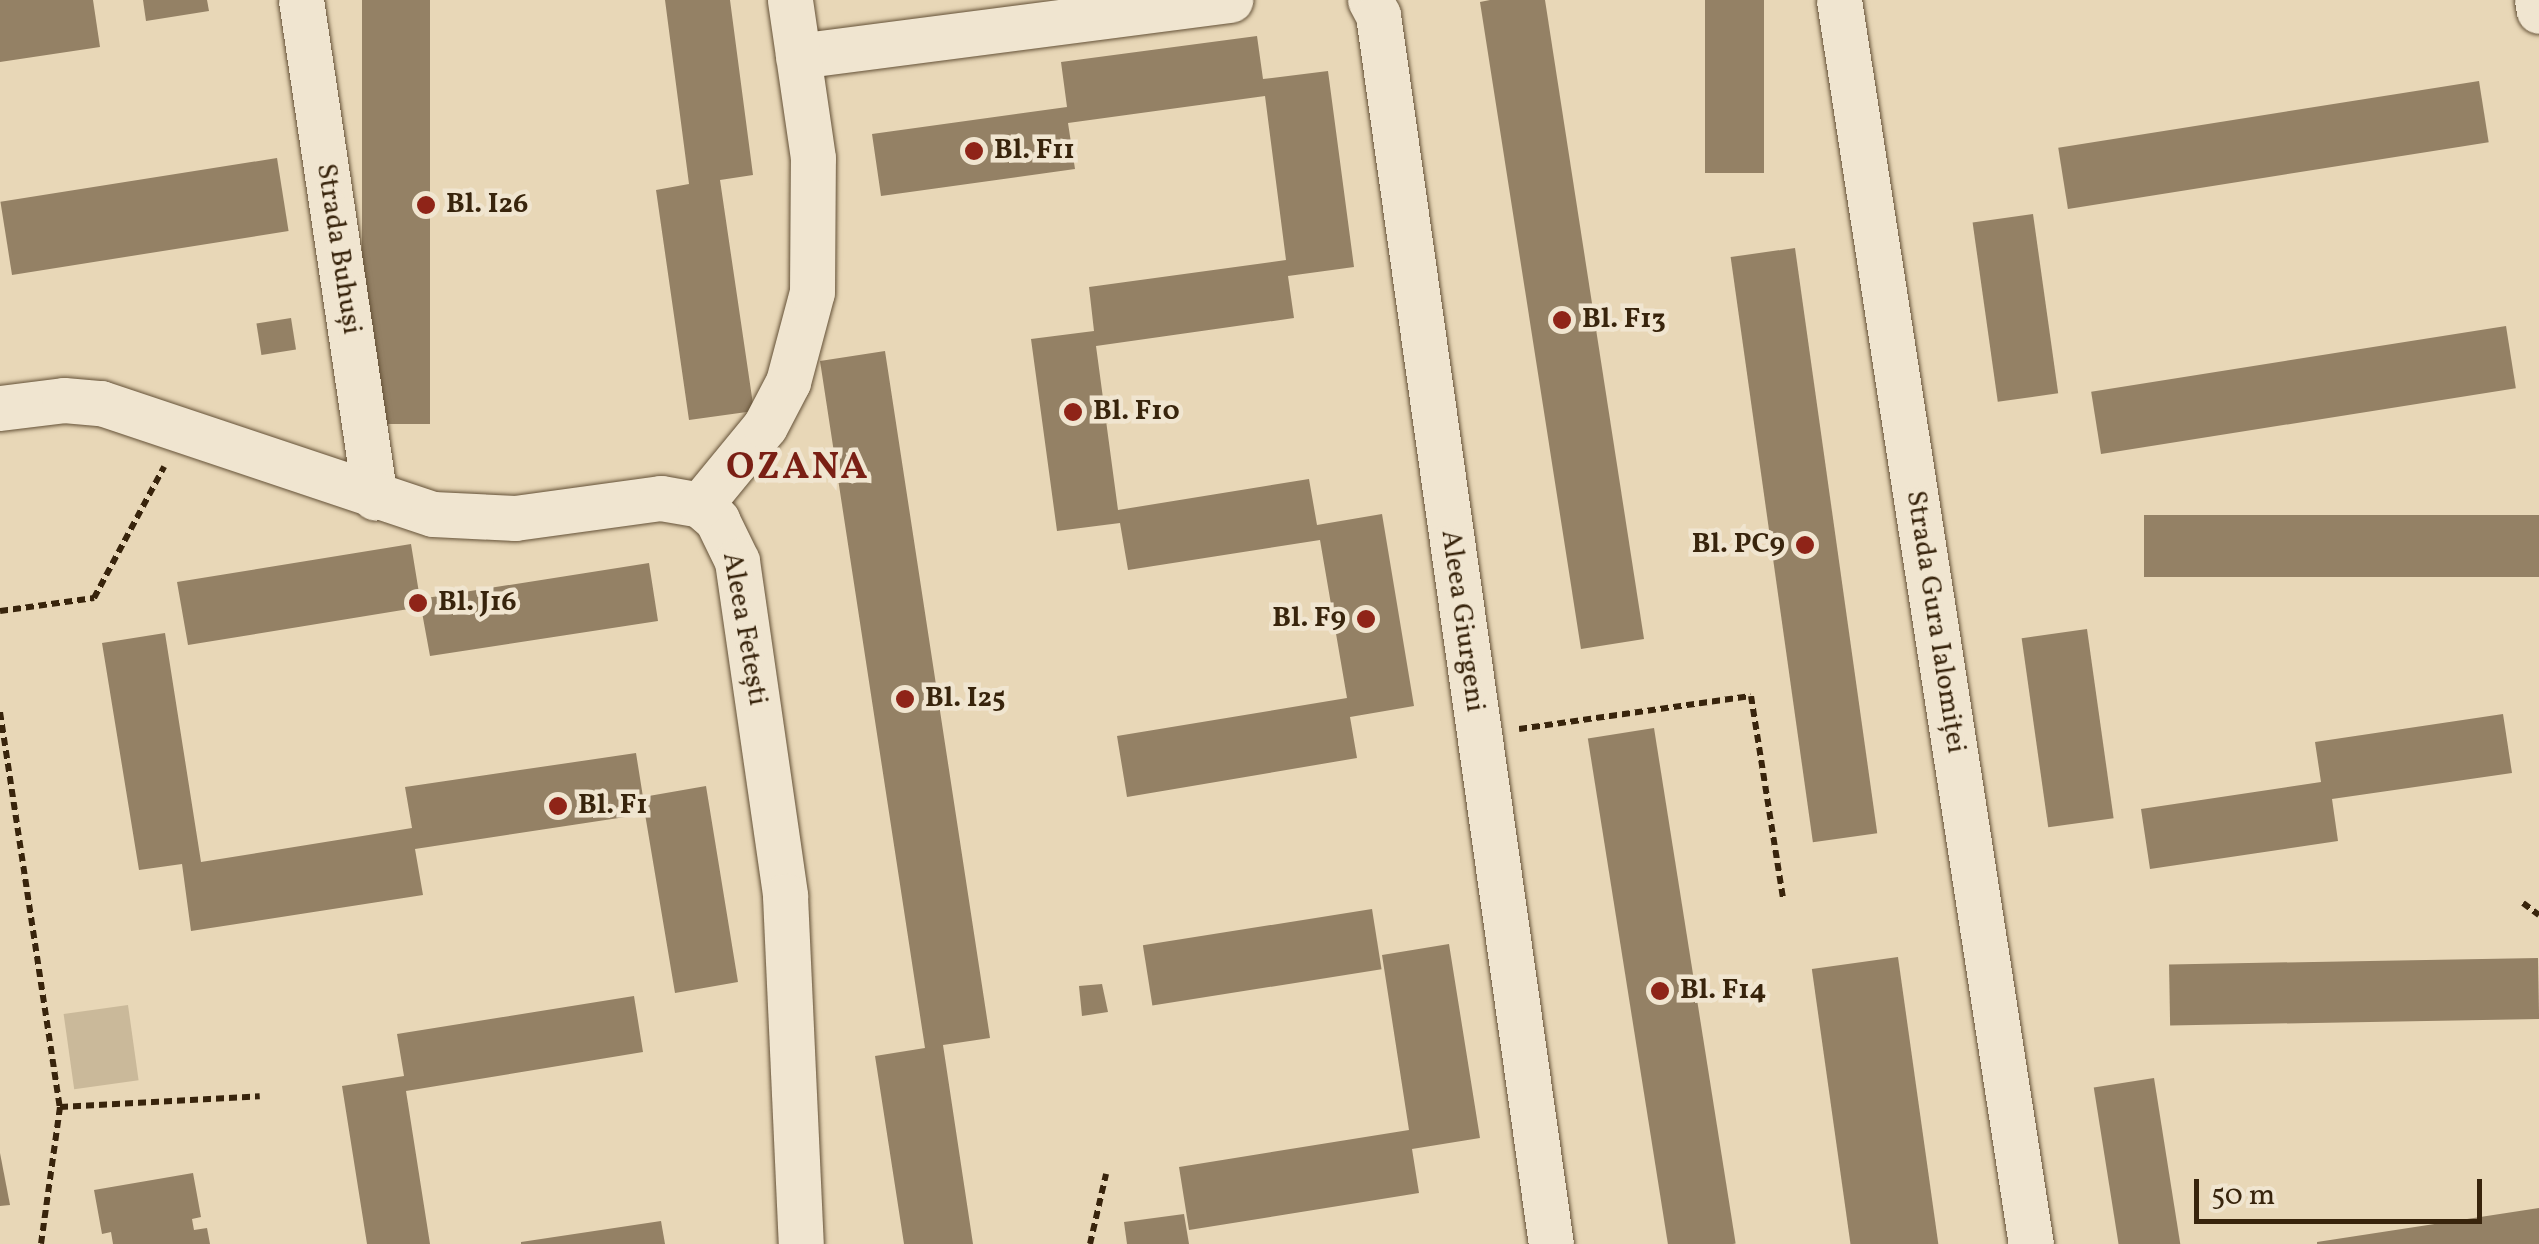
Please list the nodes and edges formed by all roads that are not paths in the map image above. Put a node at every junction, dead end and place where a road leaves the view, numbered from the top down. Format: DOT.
graph roads {
  1 [pos="301,0"];
  2 [pos="790,0"];
  3 [pos="1230,0"];
  4 [pos="1370,0"];
  5 [pos="1839,0"];
  6 [pos="2537,0"];
  7 [pos="2539,11"];
  8 [pos="798,56"];
  9 [pos="0,408"];
  10 [pos="375,498"];
  11 [pos="700,505"];
  12 [pos="801,1244"];
  13 [pos="1550,1244"];
  14 [pos="2031,1244"];
  1 -- 10 [label="street, Strada Buhuși"];
  2 -- 8 [label="street"];
  3 -- 8 [label="street"];
  4 -- 13 [label="street, Aleea Giurgeni"];
  5 -- 14 [label="street, Strada Gura Ialomiței"];
  6 -- 7 [label="street"];
  8 -- 11 [label="street"];
  9 -- 10 [label="street"];
  10 -- 11 [label="street"];
  11 -- 12 [label="street, Aleea Fetești"];
}
